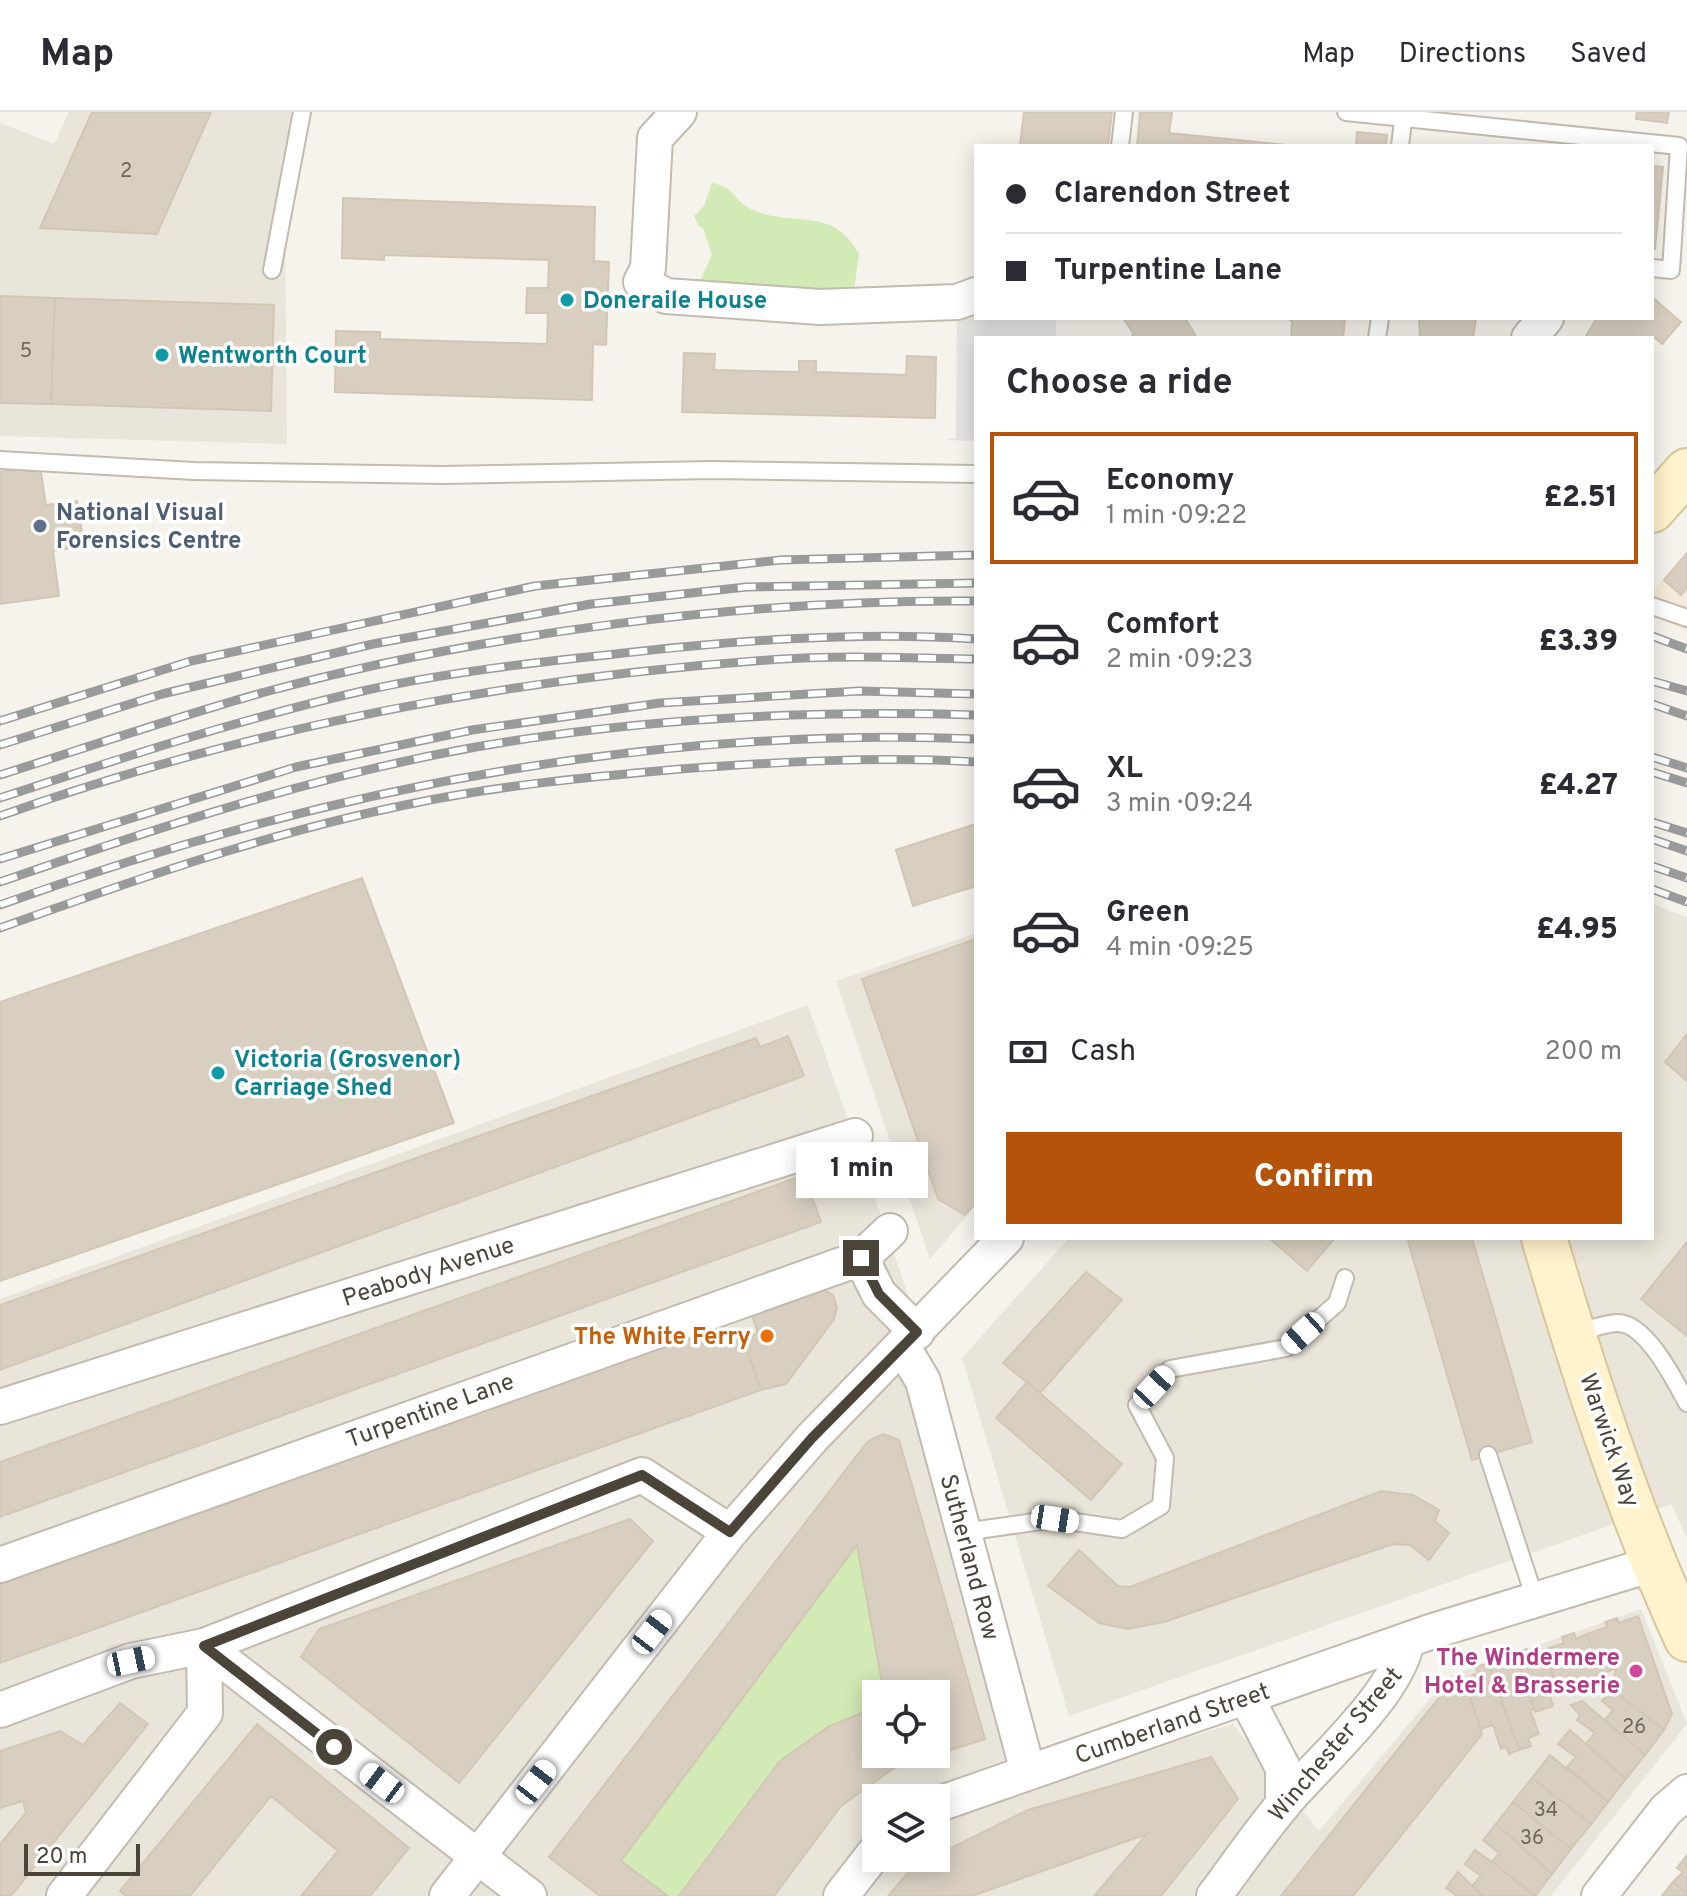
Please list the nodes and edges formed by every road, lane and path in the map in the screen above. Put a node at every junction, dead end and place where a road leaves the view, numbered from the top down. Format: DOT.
graph roads {
  1 [pos="302,112"];
  2 [pos="679,112"];
  3 [pos="1124,112"];
  4 [pos="1346,112"];
  5 [pos="1403,115"];
  6 [pos="1120,144"];
  7 [pos="1400,144"];
  8 [pos="1654,268"];
  9 [pos="272,270"];
  10 [pos="974,296"];
  11 [pos="1544,320"];
  12 [pos="1531,336"];
  13 [pos="0,460"];
  14 [pos="1687,471"];
  15 [pos="974,474"];
  16 [pos="1654,508"];
  17 [pos="1654,607"];
  18 [pos="1687,618"];
  19 [pos="855,1136"];
  20 [pos="890,1231"];
  21 [pos="1004,1240"];
  22 [pos="1545,1240"];
  23 [pos="861,1258"];
  24 [pos="1345,1278"];
  25 [pos="1573,1334"];
  26 [pos="910,1340"];
  27 [pos="1687,1403"];
  28 [pos="0,1407"];
  29 [pos="1488,1455"];
  30 [pos="730,1532"];
  31 [pos="964,1532"];
  32 [pos="1653,1564"];
  33 [pos="0,1565"];
  34 [pos="1536,1602"];
  35 [pos="1431,1632"];
  36 [pos="1687,1639"];
  37 [pos="204,1646"];
  38 [pos="1246,1697"];
  39 [pos="0,1710"];
  40 [pos="1028,1772"];
  41 [pos="1687,1792"];
  42 [pos="950,1800"];
  43 [pos="1283,1805"];
  44 [pos="478,1857"];
  45 [pos="862,1869"];
  46 [pos="64,1896"];
  47 [pos="447,1896"];
  48 [pos="529,1896"];
  49 [pos="841,1896"];
  50 [pos="1214,1896"];
  51 [pos="1599,1896"];
  1 -- 9 [label="lane"];
  2 -- 10 [label="street"];
  3 -- 6 [label="lane"];
  4 -- 5 [label="lane"];
  5 -- 7 [label="lane"];
  5 -- 8 [label="lane"];
  11 -- 12 [label="street"];
  13 -- 15 [label="lane"];
  14 -- 16 [label="street"];
  17 -- 18 [label="lane"];
  19 -- 28 [label="street, Peabody Avenue"];
  20 -- 23 [label="street, Turpentine Lane"];
  21 -- 26 [label="street"];
  22 -- 25 [label="street, Warwick Way"];
  23 -- 26 [label="street"];
  23 -- 33 [label="street, Turpentine Lane"];
  24 -- 31 [label="lane"];
  25 -- 27 [label="lane"];
  25 -- 32 [label="street, Warwick Way"];
  26 -- 30 [label="street"];
  26 -- 31 [label="street, Sutherland Row"];
  29 -- 34 [label="lane"];
  30 -- 37 [label="street"];
  30 -- 44 [label="street"];
  31 -- 40 [label="street, Sutherland Row"];
  32 -- 34 [label="street"];
  32 -- 36 [label="street, Warwick Way"];
  34 -- 35 [label="street"];
  35 -- 38 [label="street, Cumberland Street"];
  35 -- 43 [label="street, Winchester Street"];
  37 -- 39 [label="street"];
  37 -- 44 [label="street"];
  37 -- 46 [label="street"];
  38 -- 40 [label="street, Cumberland Street"];
  38 -- 43 [label="street"];
  40 -- 42 [label="street, Cumberland Street"];
  41 -- 51 [label="street"];
  43 -- 50 [label="street, Winchester Street"];
  44 -- 47 [label="street"];
  44 -- 48 [label="street"];
  45 -- 49 [label="street"];
}
